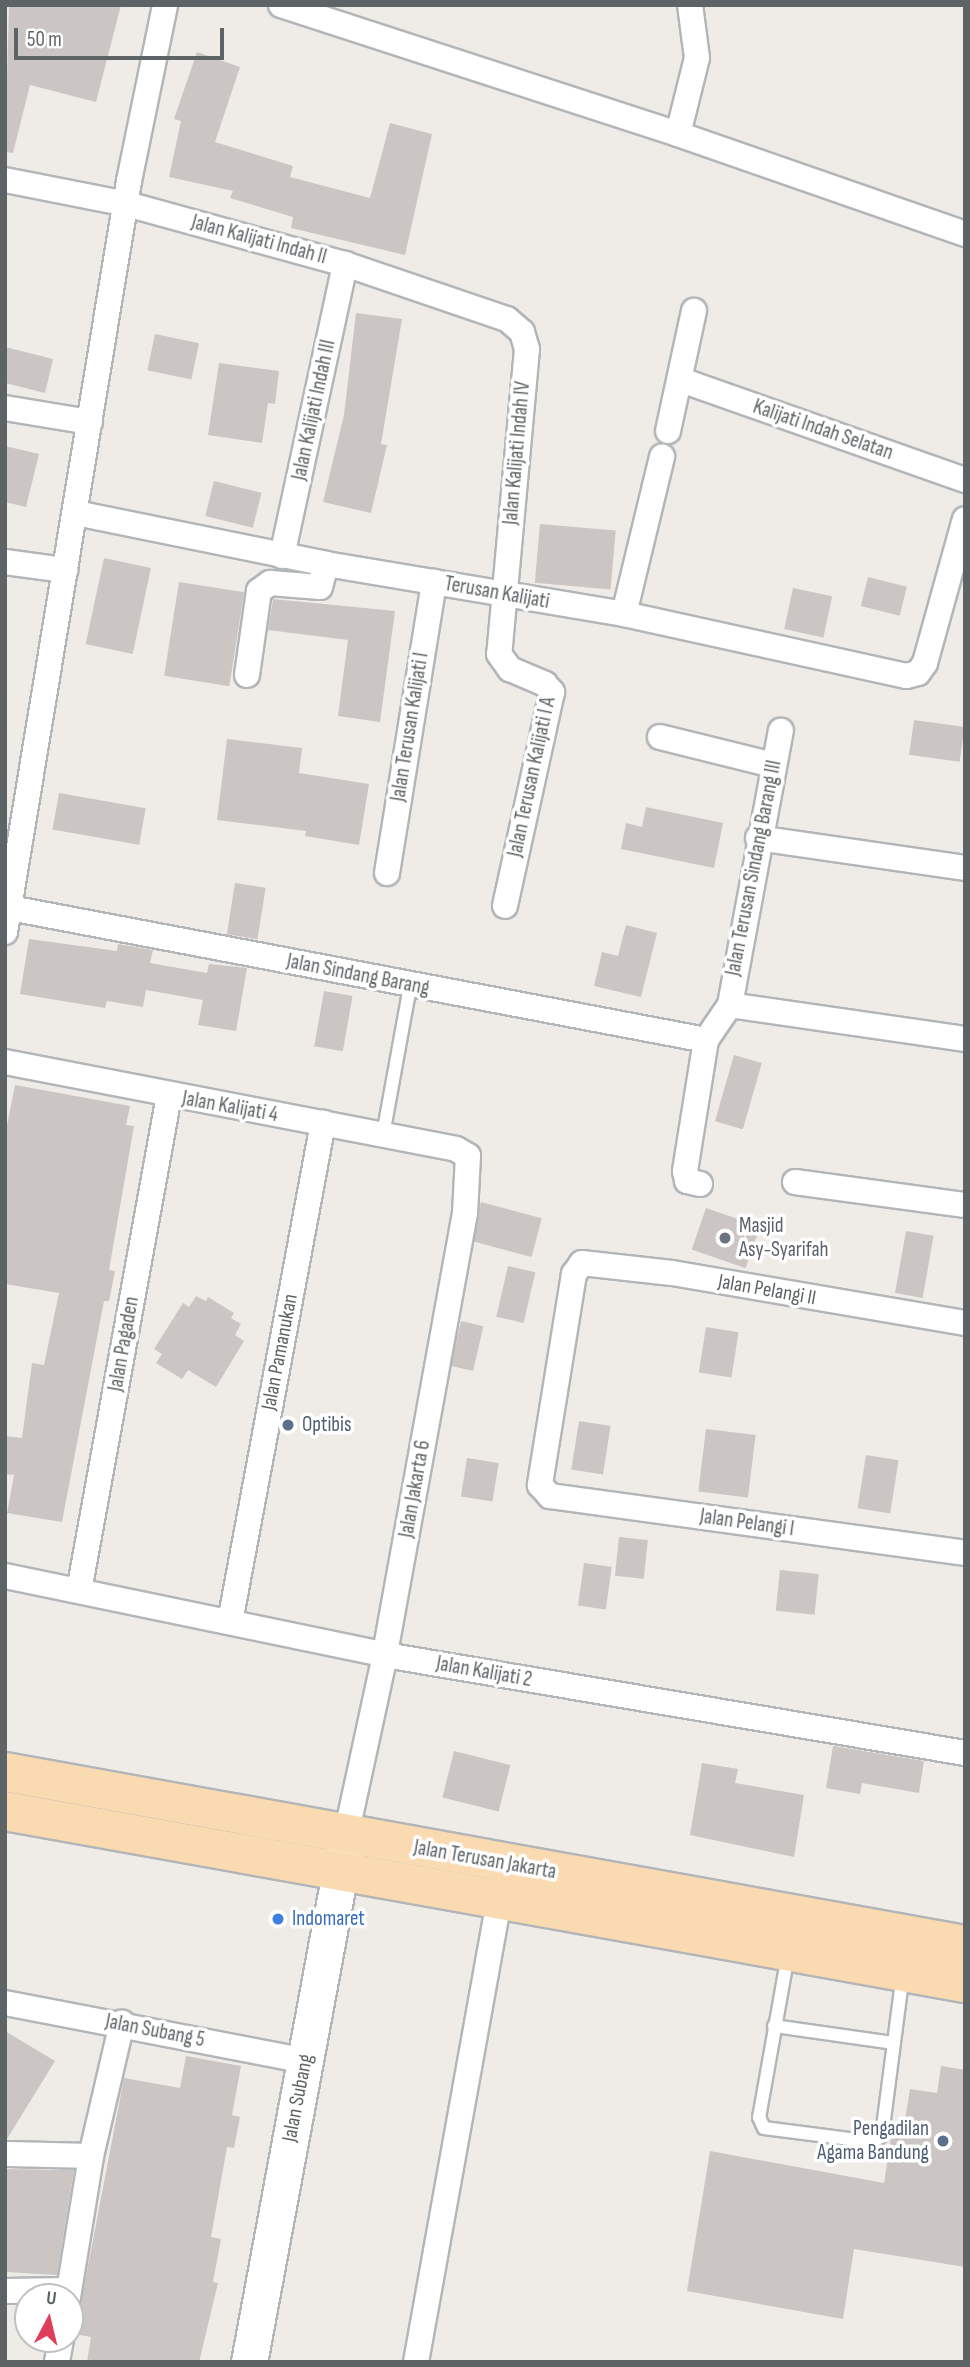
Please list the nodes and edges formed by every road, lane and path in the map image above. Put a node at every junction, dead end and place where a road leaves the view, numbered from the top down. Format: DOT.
graph roads {
  1 [pos="165,5"];
  2 [pos="281,5"];
  3 [pos="690,5"];
  4 [pos="678,134"];
  5 [pos="5,180"];
  6 [pos="127,204"];
  7 [pos="965,234"];
  8 [pos="345,264"];
  9 [pos="694,311"];
  10 [pos="507,319"];
  11 [pos="681,380"];
  12 [pos="5,408"];
  13 [pos="90,422"];
  14 [pos="668,431"];
  15 [pos="662,457"];
  16 [pos="965,480"];
  17 [pos="76,513"];
  18 [pos="965,519"];
  19 [pos="282,556"];
  20 [pos="5,562"];
  21 [pos="326,564"];
  22 [pos="65,570"];
  23 [pos="434,582"];
  24 [pos="504,595"];
  25 [pos="624,614"];
  26 [pos="247,676"];
  27 [pos="781,731"];
  28 [pos="660,737"];
  29 [pos="773,765"];
  30 [pos="758,838"];
  31 [pos="965,868"];
  32 [pos="387,873"];
  33 [pos="505,905"];
  34 [pos="8,920"];
  35 [pos="410,986"];
  36 [pos="730,1005"];
  37 [pos="965,1039"];
  38 [pos="706,1040"];
  39 [pos="5,1062"];
  40 [pos="169,1096"];
  41 [pos="323,1123"];
  42 [pos="383,1135"];
  43 [pos="456,1149"];
  44 [pos="794,1182"];
  45 [pos="700,1184"];
  46 [pos="965,1205"];
  47 [pos="965,1323"];
  48 [pos="540,1480"];
  49 [pos="965,1553"];
  50 [pos="5,1576"];
  51 [pos="79,1591"];
  52 [pos="230,1622"];
  53 [pos="385,1655"];
  54 [pos="965,1753"];
  55 [pos="5,1772"];
  56 [pos="5,1811"];
  57 [pos="346,1835"];
  58 [pos="341,1872"];
  59 [pos="499,1902"];
  60 [pos="965,1945"];
  61 [pos="789,1951"];
  62 [pos="904,1970"];
  63 [pos="965,1983"];
  64 [pos="5,2003"];
  65 [pos="122,2023"];
  66 [pos="774,2026"];
  67 [pos="894,2043"];
  68 [pos="305,2061"];
  69 [pos="5,2154"];
  70 [pos="91,2155"];
  71 [pos="70,2283"];
  72 [pos="250,2362"];
  73 [pos="416,2362"];
  1 -- 6 [label="street"];
  2 -- 4 [label="street"];
  3 -- 4 [label="street"];
  4 -- 7 [label="street"];
  5 -- 6 [label="street, Jalan Kalijati Indah II"];
  6 -- 8 [label="street, Jalan Kalijati Indah II"];
  6 -- 13 [label="street"];
  8 -- 10 [label="street, Jalan Kalijati Indah II"];
  8 -- 19 [label="street, Jalan Kalijati Indah III"];
  9 -- 11 [label="street"];
  10 -- 24 [label="street, Jalan Kalijati Indah IV"];
  11 -- 14 [label="street"];
  11 -- 16 [label="street, Kalijati Indah Selatan"];
  12 -- 13 [label="street"];
  13 -- 17 [label="street"];
  15 -- 25 [label="street"];
  17 -- 19 [label="street, Terusan Kalijati"];
  17 -- 22 [label="street"];
  18 -- 25 [label="street, Terusan Kalijati"];
  19 -- 21 [label="street, Terusan Kalijati"];
  20 -- 22 [label="street"];
  21 -- 23 [label="street, Terusan Kalijati"];
  21 -- 26 [label="street"];
  22 -- 34 [label="street"];
  23 -- 24 [label="street, Terusan Kalijati"];
  23 -- 32 [label="street, Jalan Terusan Kalijati I"];
  24 -- 25 [label="street, Terusan Kalijati"];
  24 -- 33 [label="street, Jalan Terusan Kalijati I A"];
  27 -- 29 [label="street, Jalan Terusan Sindang Barang III"];
  28 -- 29 [label="street"];
  29 -- 30 [label="street, Jalan Terusan Sindang Barang III"];
  30 -- 31 [label="street"];
  30 -- 36 [label="street, Jalan Terusan Sindang Barang III"];
  34 -- 35 [label="street, Jalan Sindang Barang"];
  35 -- 38 [label="street, Jalan Sindang Barang"];
  35 -- 42 [label="lane"];
  36 -- 37 [label="street"];
  36 -- 38 [label="street"];
  38 -- 45 [label="street"];
  39 -- 40 [label="street, Jalan Kalijati 4"];
  40 -- 41 [label="street, Jalan Kalijati 4"];
  40 -- 51 [label="street, Jalan Pagaden"];
  41 -- 42 [label="street, Jalan Kalijati 4"];
  41 -- 52 [label="street, Jalan Pamanukan"];
  42 -- 43 [label="street, Jalan Kalijati 4"];
  43 -- 53 [label="street, Jalan Jakarta 6"];
  44 -- 46 [label="street"];
  47 -- 48 [label="street, Jalan Pelangi II"];
  48 -- 49 [label="street, Jalan Pelangi I"];
  50 -- 51 [label="street, Jalan Kalijati 2"];
  51 -- 52 [label="street, Jalan Kalijati 2"];
  52 -- 53 [label="street, Jalan Kalijati 2"];
  53 -- 54 [label="street, Jalan Kalijati 2"];
  53 -- 57 [label="street, Jalan Jakarta 6"];
  55 -- 57 [label="main road, Jalan Terusan Jakarta"];
  56 -- 58 [label="main road, Jalan Terusan Jakarta"];
  57 -- 58 [label="street, Jalan Subang"];
  57 -- 60 [label="main road, Jalan Terusan Jakarta"];
  58 -- 59 [label="main road, Jalan Terusan Jakarta"];
  58 -- 68 [label="street, Jalan Subang"];
  59 -- 61 [label="main road, Jalan Terusan Jakarta"];
  59 -- 73 [label="street"];
  61 -- 62 [label="main road, Jalan Terusan Jakarta"];
  61 -- 66 [label="lane"];
  62 -- 63 [label="main road, Jalan Terusan Jakarta"];
  62 -- 67 [label="lane"];
  64 -- 65 [label="street, Jalan Subang 5"];
  65 -- 68 [label="street, Jalan Subang 5"];
  65 -- 70 [label="street"];
  66 -- 67 [label="lane"];
  66 -- 67 [label="lane"];
  68 -- 72 [label="street, Jalan Subang"];
  69 -- 70 [label="street"];
  70 -- 71 [label="street"];
}
